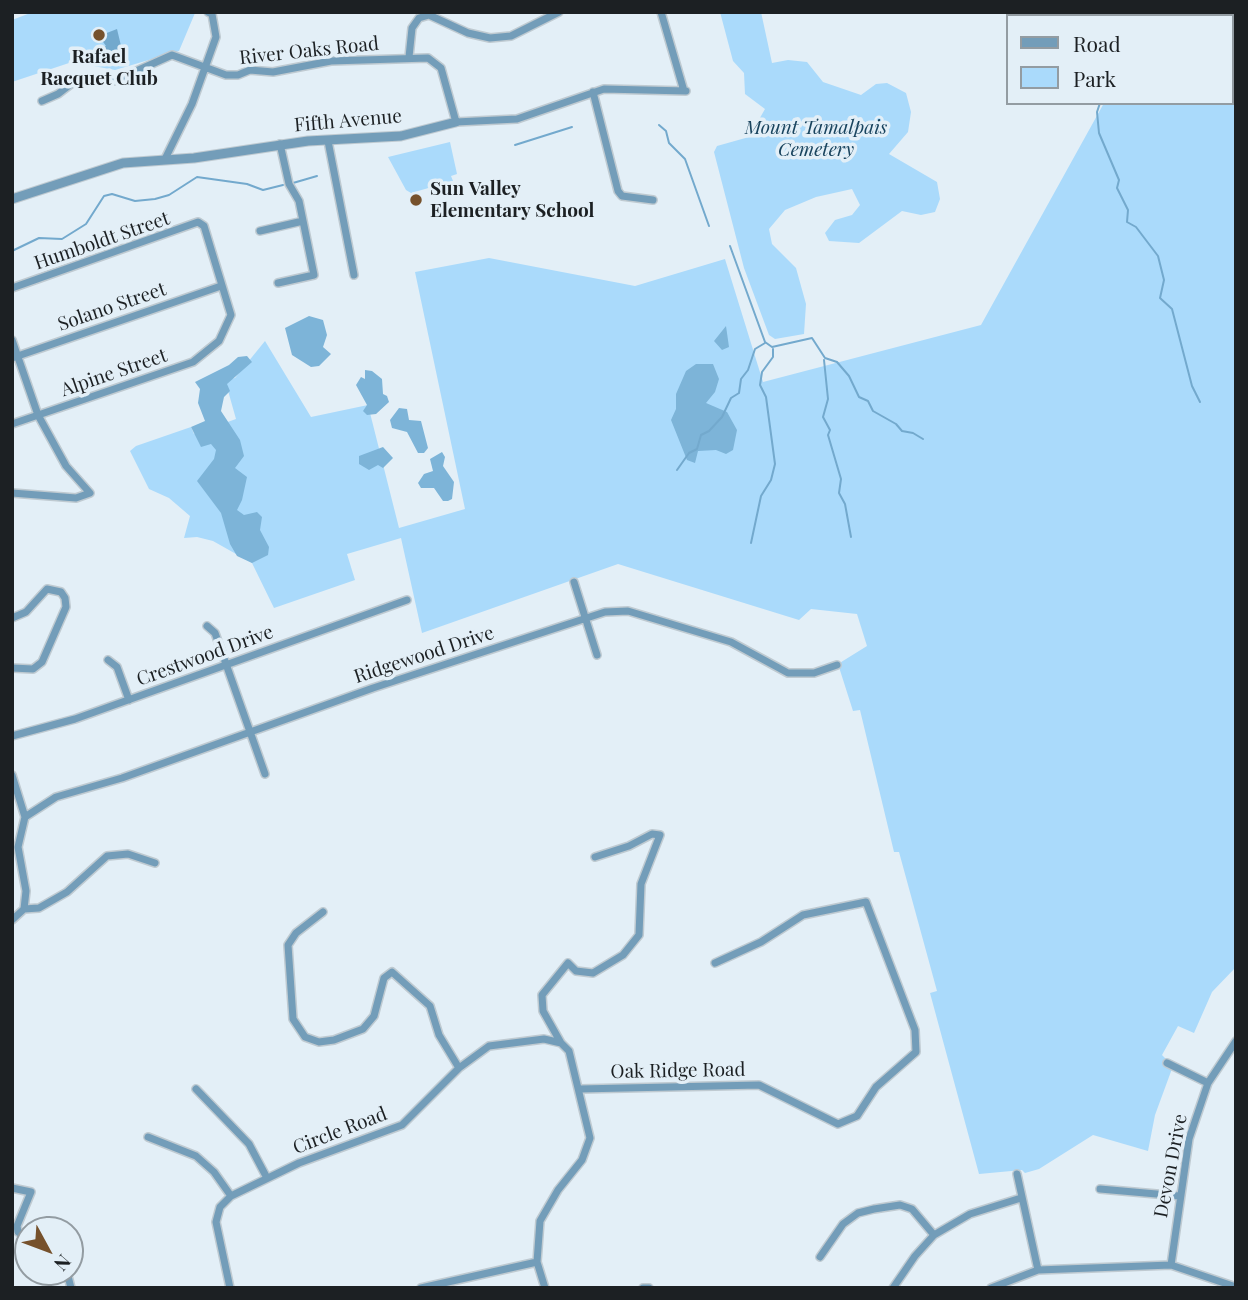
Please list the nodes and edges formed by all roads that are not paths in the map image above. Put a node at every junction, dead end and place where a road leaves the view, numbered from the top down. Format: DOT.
graph roads {
  1 [pos="208,12"];
  2 [pos="559,12"];
  3 [pos="661,12"];
  4 [pos="409,57"];
  5 [pos="206,66"];
  6 [pos="593,92"];
  7 [pos="42,101"];
  8 [pos="456,122"];
  9 [pos="328,141"];
  10 [pos="280,144"];
  11 [pos="165,159"];
  12 [pos="12,199"];
  13 [pos="653,200"];
  14 [pos="303,222"];
  15 [pos="260,231"];
  16 [pos="354,275"];
  17 [pos="278,283"];
  18 [pos="221,286"];
  19 [pos="12,289"];
  20 [pos="12,340"];
  21 [pos="15,357"];
  22 [pos="38,415"];
  23 [pos="12,424"];
  24 [pos="12,493"];
  25 [pos="574,582"];
  26 [pos="407,600"];
  27 [pos="585,616"];
  28 [pos="12,618"];
  29 [pos="207,625"];
  30 [pos="597,655"];
  31 [pos="108,660"];
  32 [pos="226,665"];
  33 [pos="837,665"];
  34 [pos="12,667"];
  35 [pos="129,700"];
  36 [pos="250,731"];
  37 [pos="12,736"];
  38 [pos="265,774"];
  39 [pos="12,775"];
  40 [pos="25,817"];
  41 [pos="595,857"];
  42 [pos="155,863"];
  43 [pos="24,909"];
  44 [pos="323,912"];
  45 [pos="12,920"];
  46 [pos="715,963"];
  47 [pos="1236,1041"];
  48 [pos="561,1043"];
  49 [pos="1167,1063"];
  50 [pos="459,1068"];
  51 [pos="1208,1083"];
  52 [pos="196,1089"];
  53 [pos="580,1089"];
  54 [pos="148,1137"];
  55 [pos="1017,1174"];
  56 [pos="267,1178"];
  57 [pos="12,1188"];
  58 [pos="1100,1189"];
  59 [pos="231,1196"];
  60 [pos="1179,1196"];
  61 [pos="1021,1198"];
  62 [pos="21,1216"];
  63 [pos="934,1235"];
  64 [pos="820,1257"];
  65 [pos="537,1262"];
  66 [pos="1171,1265"];
  67 [pos="1038,1270"];
  68 [pos="1236,1287"];
  69 [pos="230,1288"];
  70 [pos="421,1288"];
  71 [pos="545,1288"];
  72 [pos="643,1288"];
  73 [pos="649,1288"];
  74 [pos="893,1288"];
  75 [pos="991,1288"];
  1 -- 5 [label="street"];
  2 -- 4 [label="street"];
  3 -- 6 [label="street, Fifth Avenue"];
  4 -- 5 [label="street, River Oaks Road"];
  4 -- 8 [label="street, River Oaks Road"];
  5 -- 7 [label="street, River Oaks Road"];
  5 -- 11 [label="street"];
  6 -- 8 [label="street, Fifth Avenue"];
  6 -- 13 [label="street"];
  8 -- 9 [label="street, Fifth Avenue"];
  9 -- 10 [label="street, Fifth Avenue"];
  9 -- 16 [label="street"];
  10 -- 11 [label="street, Fifth Avenue"];
  10 -- 14 [label="street"];
  11 -- 12 [label="street, Fifth Avenue"];
  14 -- 15 [label="street"];
  14 -- 17 [label="street"];
  18 -- 19 [label="street, Humboldt Street"];
  18 -- 21 [label="street, Solano Street"];
  18 -- 22 [label="street, Alpine Street"];
  20 -- 21 [label="street"];
  21 -- 22 [label="street"];
  22 -- 23 [label="street, Alpine Street"];
  22 -- 24 [label="street"];
  25 -- 27 [label="street"];
  26 -- 32 [label="street, Crestwood Drive"];
  27 -- 30 [label="street"];
  27 -- 33 [label="street, Ridgewood Drive"];
  27 -- 36 [label="street, Ridgewood Drive"];
  28 -- 34 [label="street"];
  29 -- 32 [label="street"];
  31 -- 35 [label="street"];
  32 -- 35 [label="street, Crestwood Drive"];
  32 -- 36 [label="street"];
  35 -- 37 [label="street, Crestwood Drive"];
  36 -- 38 [label="street"];
  36 -- 40 [label="street, Ridgewood Drive"];
  39 -- 40 [label="street"];
  40 -- 43 [label="street"];
  41 -- 48 [label="street"];
  42 -- 43 [label="street"];
  43 -- 45 [label="street"];
  44 -- 50 [label="street"];
  46 -- 53 [label="street, Oak Ridge Road"];
  47 -- 51 [label="street, Devon Drive"];
  48 -- 50 [label="street, Circle Road"];
  48 -- 53 [label="street"];
  49 -- 51 [label="street"];
  50 -- 56 [label="street, Circle Road"];
  51 -- 60 [label="street, Devon Drive"];
  52 -- 56 [label="street"];
  53 -- 65 [label="street"];
  54 -- 59 [label="street"];
  55 -- 61 [label="street"];
  56 -- 59 [label="street, Circle Road"];
  57 -- 62 [label="street"];
  58 -- 60 [label="street"];
  59 -- 69 [label="street"];
  60 -- 66 [label="street, Devon Drive"];
  61 -- 63 [label="street"];
  61 -- 67 [label="street"];
  63 -- 64 [label="street"];
  63 -- 74 [label="street"];
  65 -- 70 [label="street"];
  65 -- 71 [label="street"];
  66 -- 67 [label="street"];
  66 -- 68 [label="street"];
  67 -- 75 [label="street"];
  72 -- 73 [label="street"];
}
